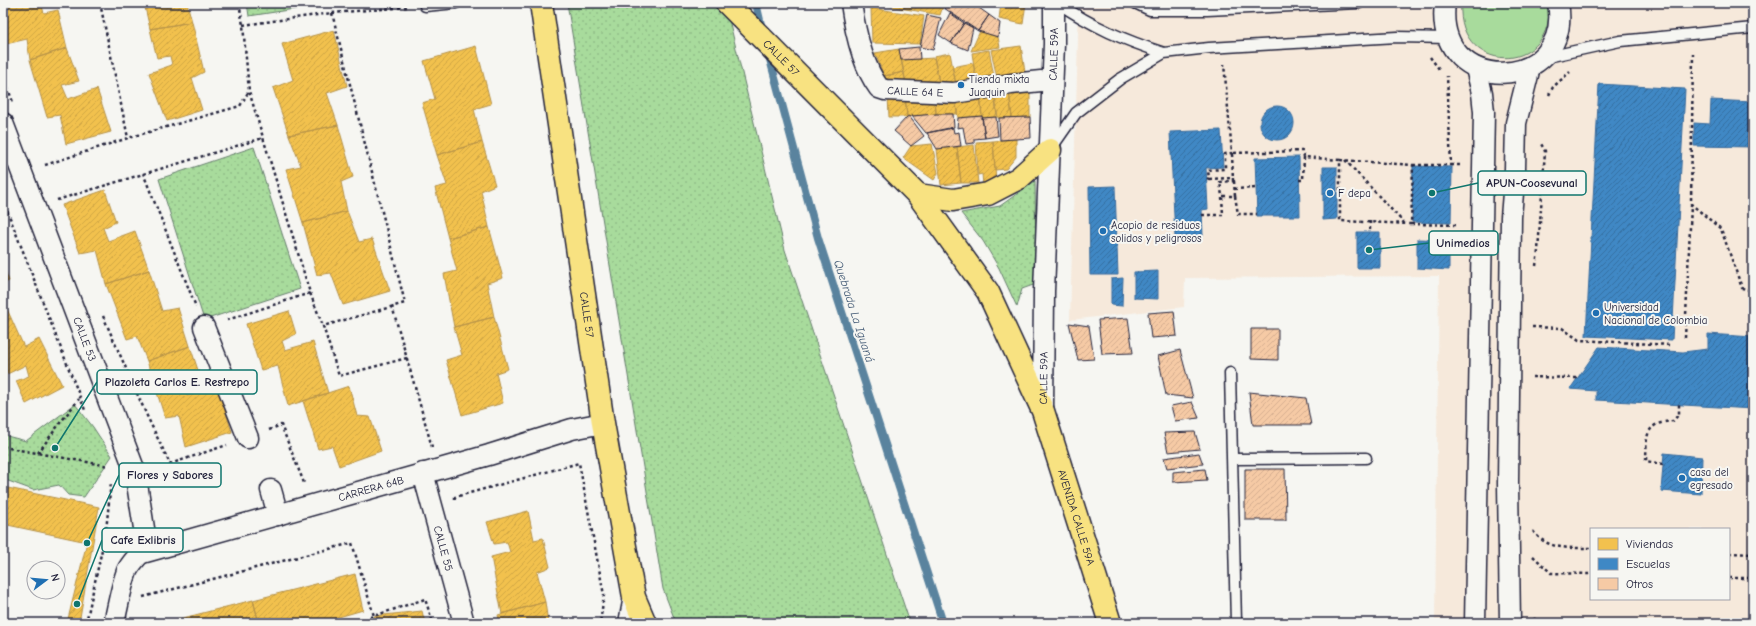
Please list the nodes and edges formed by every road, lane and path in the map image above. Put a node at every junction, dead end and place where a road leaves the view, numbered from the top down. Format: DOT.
graph roads {
  1 [pos="100,3"];
  2 [pos="239,3"];
  3 [pos="384,3"];
  4 [pos="456,3"];
  5 [pos="542,3"];
  6 [pos="727,3"];
  7 [pos="851,3"];
  8 [pos="1054,3"];
  9 [pos="1058,3"];
  10 [pos="1135,3"];
  11 [pos="1359,3"];
  12 [pos="1445,3"];
  13 [pos="1558,3"];
  14 [pos="425,6"];
  15 [pos="400,7"];
  16 [pos="385,8"];
  17 [pos="332,13"];
  18 [pos="243,25"];
  19 [pos="1753,28"];
  20 [pos="1449,38"];
  21 [pos="1693,48"];
  22 [pos="1427,50"];
  23 [pos="1164,53"];
  24 [pos="1535,62"];
  25 [pos="1224,63"];
  26 [pos="1476,68"];
  27 [pos="1440,71"];
  28 [pos="1571,71"];
  29 [pos="1444,74"];
  30 [pos="1041,81"];
  31 [pos="249,91"];
  32 [pos="1547,99"];
  33 [pos="835,113"];
  34 [pos="3,123"];
  35 [pos="128,138"];
  36 [pos="263,138"];
  37 [pos="1539,138"];
  38 [pos="1050,150"];
  39 [pos="1232,153"];
  40 [pos="1304,157"];
  41 [pos="1340,160"];
  42 [pos="1345,160"];
  43 [pos="1413,165"];
  44 [pos="38,167"];
  45 [pos="143,173"];
  46 [pos="1232,180"];
  47 [pos="1299,180"];
  48 [pos="1234,188"];
  49 [pos="1256,188"];
  50 [pos="918,194"];
  51 [pos="1222,196"];
  52 [pos="1235,196"];
  53 [pos="3,200"];
  54 [pos="50,202"];
  55 [pos="1691,204"];
  56 [pos="1257,214"];
  57 [pos="1202,215"];
  58 [pos="1370,221"];
  59 [pos="1404,223"];
  60 [pos="1411,224"];
  61 [pos="1370,232"];
  62 [pos="1481,236"];
  63 [pos="1535,271"];
  64 [pos="1753,291"];
  65 [pos="310,293"];
  66 [pos="392,306"];
  67 [pos="101,311"];
  68 [pos="323,326"];
  69 [pos="204,327"];
  70 [pos="1530,327"];
  71 [pos="1685,338"];
  72 [pos="1672,346"];
  73 [pos="407,358"];
  74 [pos="1230,373"];
  75 [pos="1527,377"];
  76 [pos="1577,378"];
  77 [pos="1679,404"];
  78 [pos="1043,411"];
  79 [pos="603,423"];
  80 [pos="248,438"];
  81 [pos="3,447"];
  82 [pos="433,451"];
  83 [pos="38,454"];
  84 [pos="1366,458"];
  85 [pos="1232,459"];
  86 [pos="1663,464"];
  87 [pos="135,471"];
  88 [pos="423,474"];
  89 [pos="112,481"];
  90 [pos="305,488"];
  91 [pos="271,490"];
  92 [pos="456,504"];
  93 [pos="278,515"];
  94 [pos="1528,552"];
  95 [pos="1730,553"];
  96 [pos="139,554"];
  97 [pos="1753,554"];
  98 [pos="1590,574"];
  99 [pos="1730,578"];
  100 [pos="1753,578"];
  101 [pos="634,597"];
  102 [pos="141,604"];
  103 [pos="374,616"];
  104 [pos="86,623"];
  105 [pos="114,623"];
  106 [pos="353,623"];
  107 [pos="433,623"];
  108 [pos="464,623"];
  109 [pos="600,623"];
  110 [pos="629,623"];
  111 [pos="645,623"];
  112 [pos="1110,623"];
  113 [pos="1236,623"];
  114 [pos="1474,623"];
  115 [pos="1510,623"];
  1 -- 35 [label="path"];
  2 -- 18 [label="path"];
  3 -- 16 [label="path"];
  4 -- 14 [label="lane"];
  5 -- 79 [label="highway, CALLE 57"];
  6 -- 33 [label="highway, CALLE 57"];
  7 -- 30 [label="street, CALLE 64 E"];
  8 -- 38 [label="street, CALLE 59A"];
  9 -- 23 [label="lane"];
  10 -- 11 [label="lane"];
  12 -- 20 [label="street"];
  13 -- 24 [label="street"];
  15 -- 16 [label="path"];
  16 -- 17 [label="path"];
  17 -- 18 [label="path"];
  17 -- 66 [label="path"];
  18 -- 31 [label="path"];
  19 -- 24 [label="lane"];
  20 -- 23 [label="lane"];
  20 -- 26 [label="street"];
  21 -- 55 [label="path"];
  22 -- 27 [label="path"];
  23 -- 38 [label="lane"];
  24 -- 26 [label="street"];
  24 -- 115 [label="street"];
  25 -- 39 [label="path"];
  26 -- 62 [label="street"];
  28 -- 32 [label="path"];
  29 -- 43 [label="path"];
  31 -- 35 [label="path"];
  31 -- 36 [label="path"];
  33 -- 50 [label="highway, CALLE 59A"];
  34 -- 87 [label="street, CALLE 53"];
  35 -- 44 [label="path"];
  36 -- 45 [label="path"];
  36 -- 65 [label="path"];
  37 -- 63 [label="path"];
  38 -- 50 [label="highway"];
  38 -- 78 [label="street, CALLE 59A"];
  39 -- 40 [label="path"];
  39 -- 46 [label="path"];
  39 -- 46 [label="path"];
  40 -- 41 [label="path"];
  40 -- 47 [label="path"];
  41 -- 42 [label="path"];
  41 -- 58 [label="path"];
  42 -- 43 [label="path"];
  42 -- 59 [label="path"];
  43 -- 60 [label="path"];
  45 -- 54 [label="path"];
  45 -- 69 [label="path"];
  46 -- 48 [label="path"];
  46 -- 51 [label="path"];
  48 -- 49 [label="path"];
  48 -- 52 [label="path"];
  50 -- 78 [label="highway, CALLE 59A"];
  51 -- 52 [label="path"];
  51 -- 57 [label="path"];
  52 -- 56 [label="path"];
  53 -- 83 [label="path"];
  55 -- 64 [label="path"];
  55 -- 71 [label="path"];
  58 -- 59 [label="path"];
  58 -- 61 [label="path"];
  59 -- 60 [label="path"];
  60 -- 62 [label="path"];
  62 -- 114 [label="street"];
  65 -- 68 [label="path"];
  65 -- 69 [label="path"];
  66 -- 68 [label="path"];
  66 -- 73 [label="path"];
  67 -- 80 [label="path"];
  68 -- 73 [label="path"];
  69 -- 80 [label="street"];
  70 -- 72 [label="path"];
  73 -- 82 [label="path"];
  74 -- 85 [label="lane"];
  75 -- 76 [label="path"];
  77 -- 86 [label="path"];
  78 -- 112 [label="highway, AVENIDA CALLE 59A"];
  79 -- 88 [label="street, CARRERA 64B"];
  79 -- 101 [label="highway, CALLE 57"];
  80 -- 90 [label="path"];
  81 -- 83 [label="path"];
  83 -- 87 [label="path"];
  84 -- 85 [label="lane"];
  85 -- 113 [label="lane"];
  87 -- 96 [label="street, CALLE 53"];
  88 -- 93 [label="street, CARRERA 64B"];
  88 -- 108 [label="street, CALLE 55"];
  89 -- 104 [label="path"];
  91 -- 93 [label="street"];
  92 -- 109 [label="path"];
  93 -- 96 [label="street, CARRERA 64B"];
  94 -- 98 [label="path"];
  95 -- 97 [label="path"];
  96 -- 105 [label="street, CALLE 53"];
  99 -- 100 [label="path"];
  101 -- 110 [label="street"];
  101 -- 111 [label="highway, CALLE 57"];
  102 -- 103 [label="path"];
  103 -- 106 [label="path"];
  103 -- 107 [label="path"];
}
